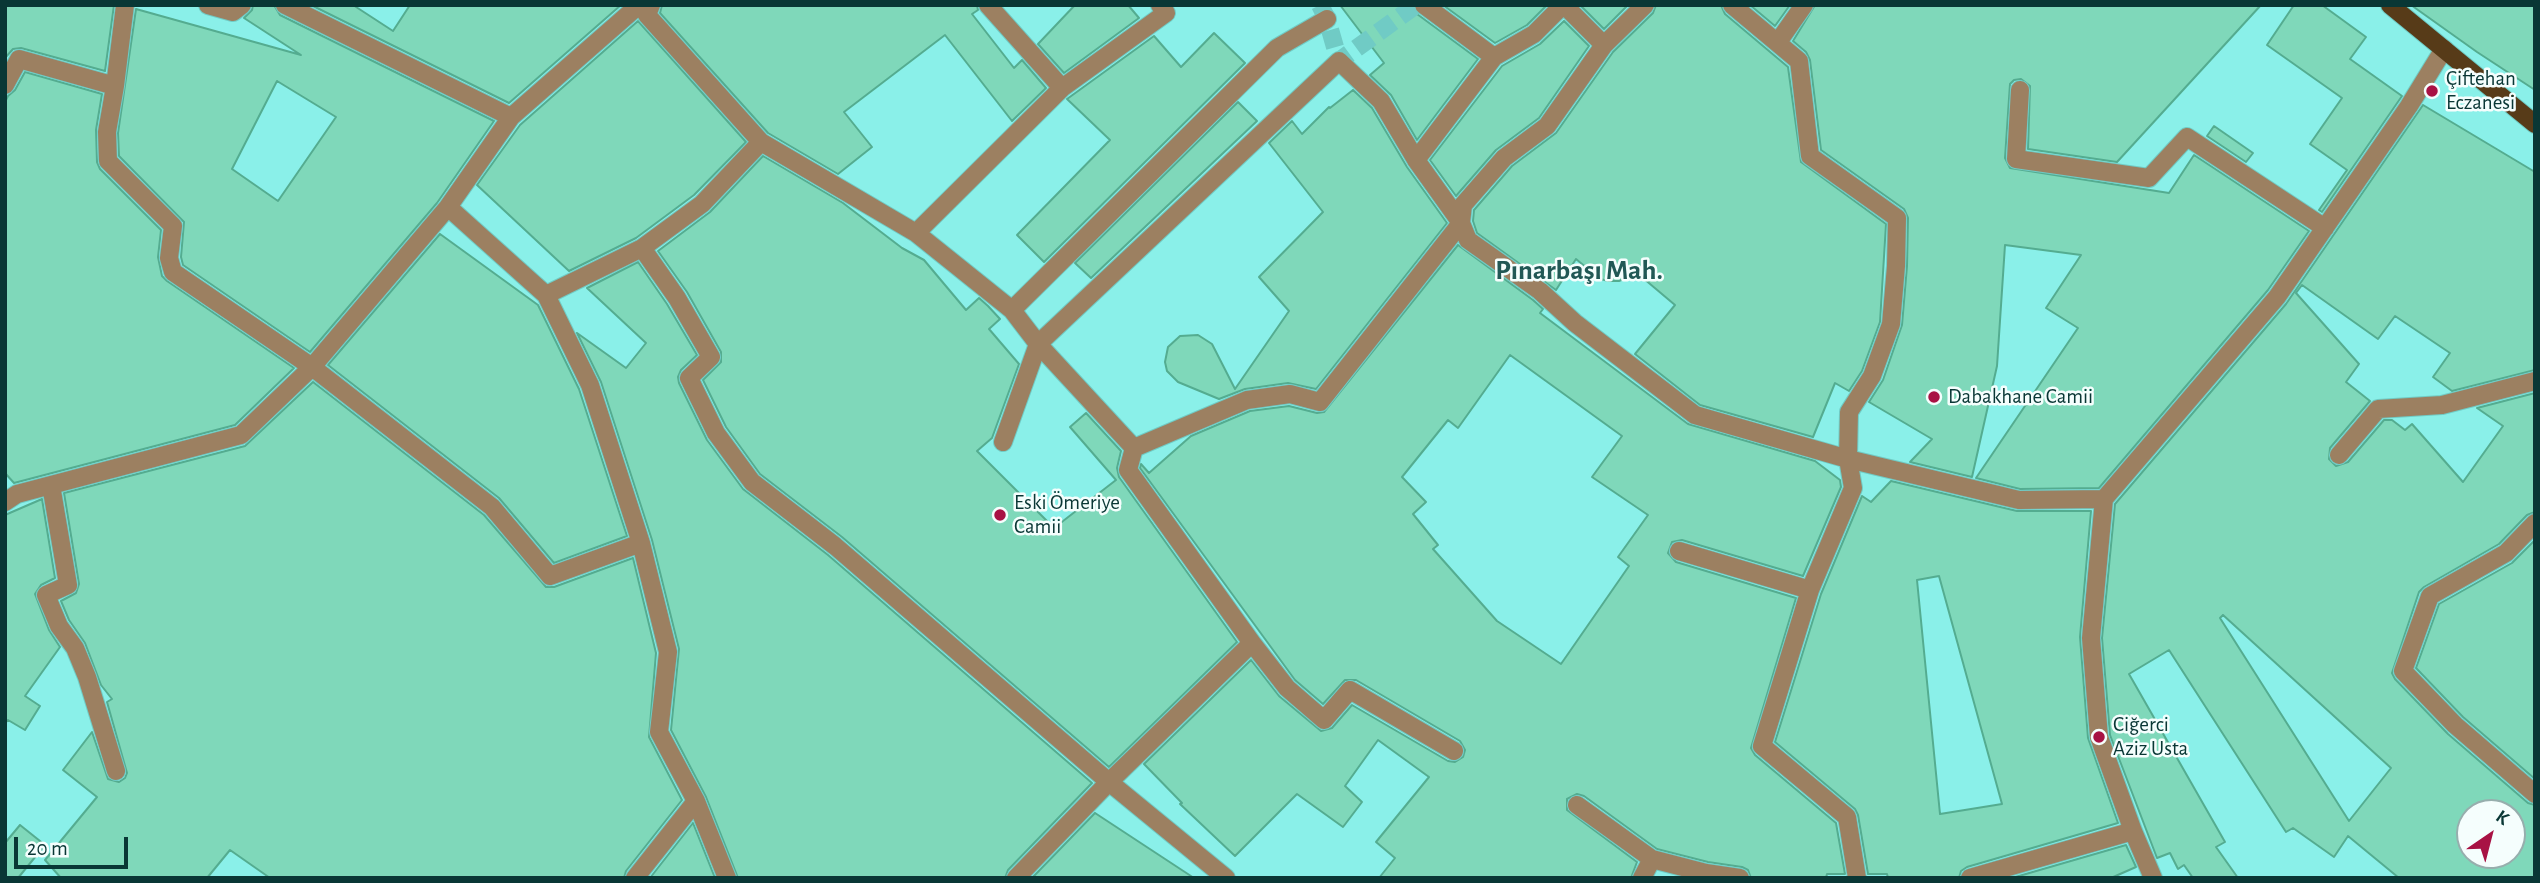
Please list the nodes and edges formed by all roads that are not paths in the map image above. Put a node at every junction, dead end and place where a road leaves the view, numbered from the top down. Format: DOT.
graph roads {
  1 [pos="125,5"];
  2 [pos="208,5"];
  3 [pos="242,5"];
  4 [pos="285,5"];
  5 [pos="639,5"];
  6 [pos="651,5"];
  7 [pos="988,5"];
  8 [pos="1423,5"];
  9 [pos="1564,5"];
  10 [pos="1646,5"];
  11 [pos="1732,5"];
  12 [pos="1804,5"];
  13 [pos="2390,5"];
  14 [pos="1168,8"];
  15 [pos="1327,19"];
  16 [pos="1777,42"];
  17 [pos="1604,45"];
  18 [pos="2444,49"];
  19 [pos="1494,57"];
  20 [pos="5,85"];
  21 [pos="115,86"];
  22 [pos="1062,88"];
  23 [pos="2020,90"];
  24 [pos="511,117"];
  25 [pos="2535,124"];
  26 [pos="761,142"];
  27 [pos="1416,160"];
  28 [pos="448,207"];
  29 [pos="1461,223"];
  30 [pos="2325,229"];
  31 [pos="916,233"];
  32 [pos="642,248"];
  33 [pos="546,295"];
  34 [pos="1012,310"];
  35 [pos="1038,344"];
  36 [pos="312,366"];
  37 [pos="2535,380"];
  38 [pos="1003,442"];
  39 [pos="1134,448"];
  40 [pos="2339,455"];
  41 [pos="1848,459"];
  42 [pos="51,485"];
  43 [pos="9,493"];
  44 [pos="2104,499"];
  45 [pos="2535,523"];
  46 [pos="641,543"];
  47 [pos="1679,551"];
  48 [pos="1810,590"];
  49 [pos="1252,643"];
  50 [pos="1454,751"];
  51 [pos="116,771"];
  52 [pos="1109,782"];
  53 [pos="2535,794"];
  54 [pos="696,800"];
  55 [pos="1577,806"];
  56 [pos="2133,831"];
  57 [pos="1652,859"];
  58 [pos="635,878"];
  59 [pos="727,878"];
  60 [pos="1016,878"];
  61 [pos="1226,878"];
  62 [pos="1642,878"];
  63 [pos="1741,878"];
  64 [pos="1857,878"];
  65 [pos="1970,878"];
  66 [pos="2153,878"];
  1 -- 21 [label="street"];
  2 -- 3 [label="street"];
  4 -- 24 [label="street"];
  5 -- 24 [label="street"];
  6 -- 26 [label="street"];
  7 -- 22 [label="street"];
  8 -- 19 [label="street"];
  9 -- 17 [label="street"];
  9 -- 19 [label="street"];
  10 -- 17 [label="street"];
  11 -- 16 [label="street"];
  12 -- 16 [label="street"];
  13 -- 18 [label="main road"];
  14 -- 22 [label="street"];
  15 -- 34 [label="street"];
  16 -- 41 [label="street"];
  17 -- 29 [label="street"];
  18 -- 25 [label="main road"];
  18 -- 30 [label="street"];
  19 -- 27 [label="street"];
  20 -- 21 [label="street"];
  21 -- 36 [label="street"];
  22 -- 31 [label="street"];
  23 -- 30 [label="street"];
  24 -- 28 [label="street"];
  26 -- 31 [label="street"];
  26 -- 32 [label="street"];
  27 -- 29 [label="street"];
  27 -- 35 [label="street"];
  28 -- 33 [label="street"];
  28 -- 36 [label="street"];
  29 -- 39 [label="street"];
  29 -- 41 [label="street"];
  30 -- 44 [label="street"];
  31 -- 34 [label="street"];
  32 -- 33 [label="street"];
  32 -- 52 [label="street"];
  33 -- 46 [label="street"];
  34 -- 35 [label="street"];
  35 -- 38 [label="street"];
  35 -- 39 [label="street"];
  36 -- 42 [label="street"];
  36 -- 46 [label="street"];
  37 -- 40 [label="street"];
  39 -- 49 [label="street"];
  41 -- 44 [label="street"];
  41 -- 48 [label="street"];
  42 -- 43 [label="street"];
  42 -- 51 [label="street"];
  44 -- 56 [label="street"];
  45 -- 53 [label="street"];
  46 -- 54 [label="street"];
  47 -- 48 [label="street"];
  48 -- 64 [label="street"];
  49 -- 50 [label="street"];
  49 -- 52 [label="street"];
  52 -- 60 [label="street"];
  52 -- 61 [label="street"];
  54 -- 58 [label="street"];
  54 -- 59 [label="street"];
  55 -- 57 [label="street"];
  56 -- 65 [label="street"];
  56 -- 66 [label="street"];
  57 -- 62 [label="street"];
  57 -- 63 [label="street"];
}
